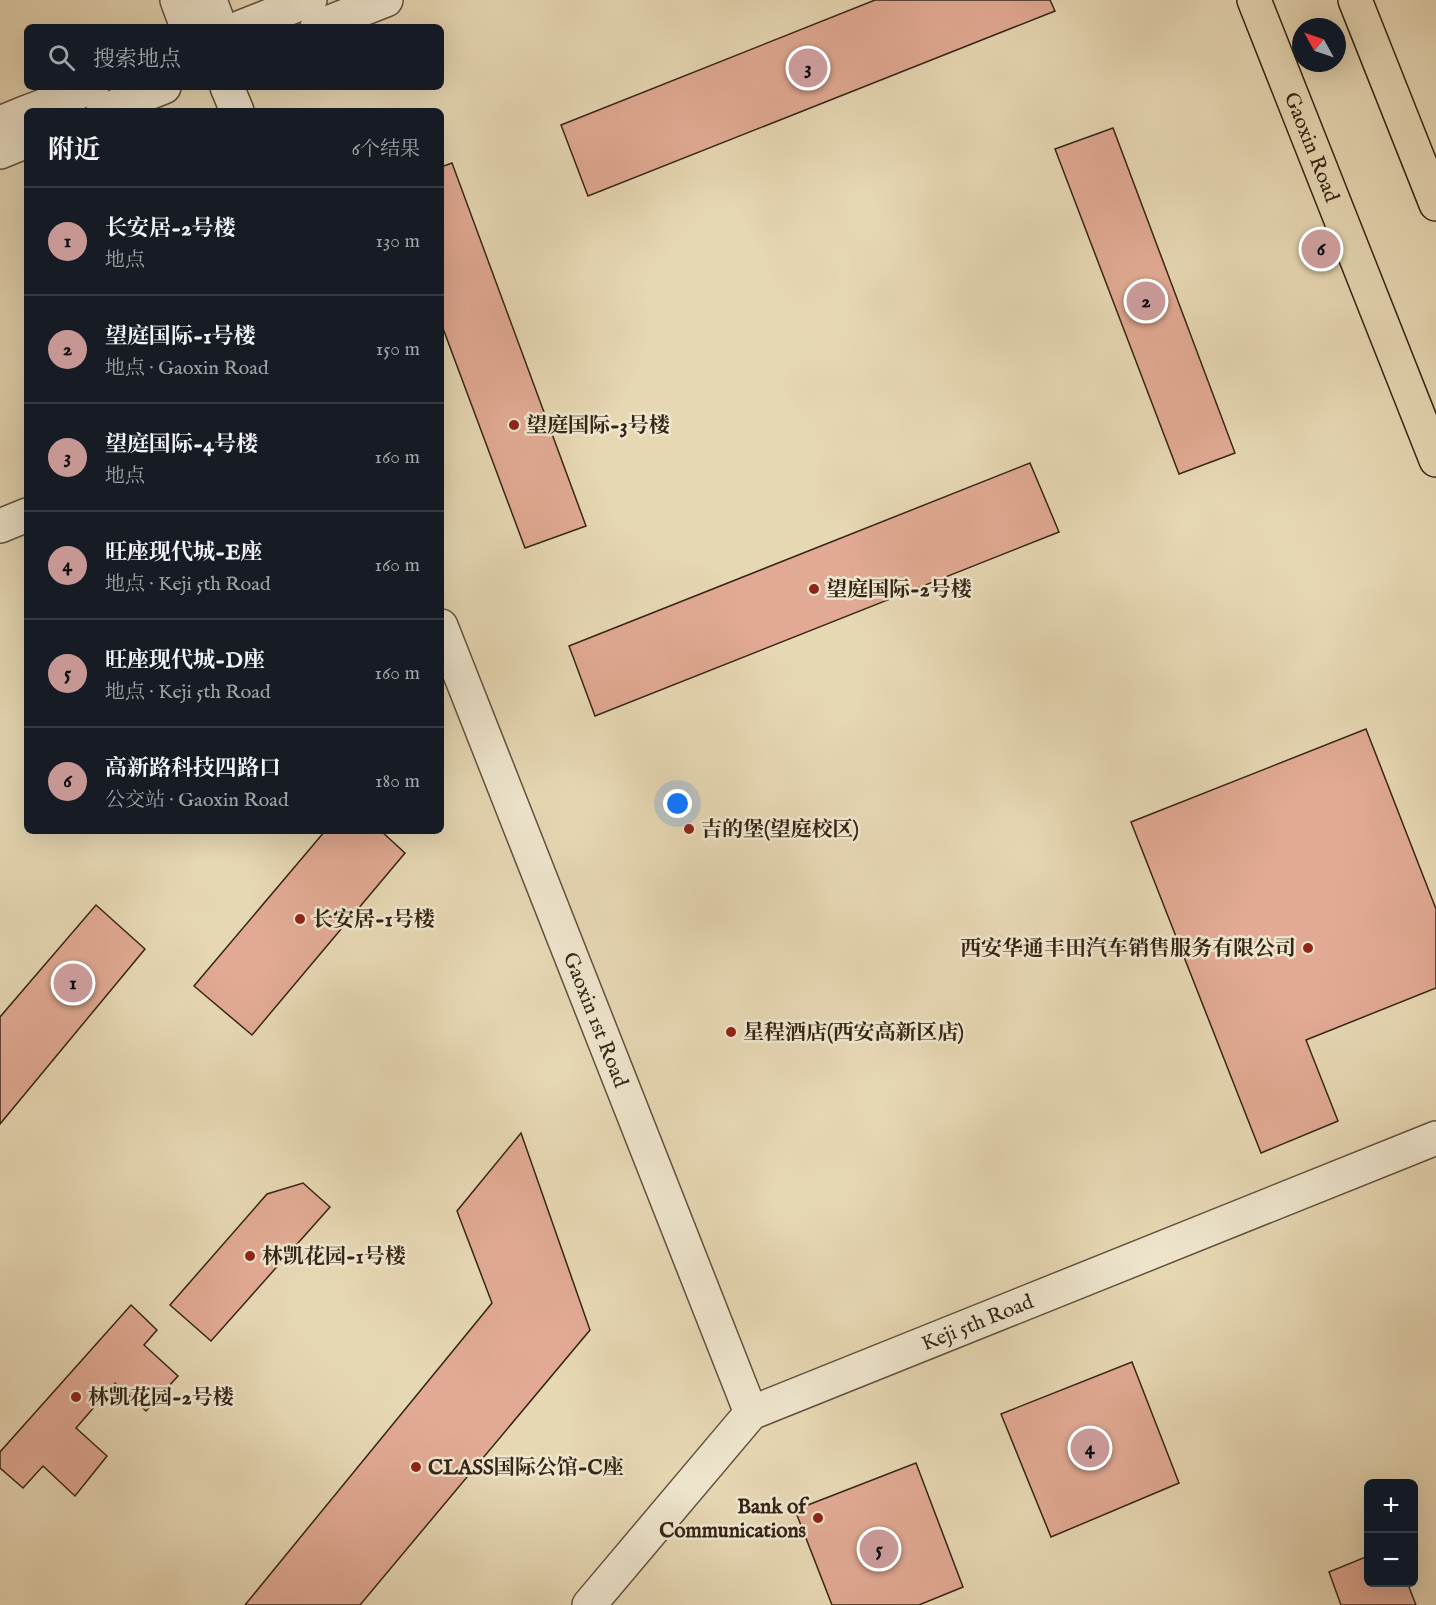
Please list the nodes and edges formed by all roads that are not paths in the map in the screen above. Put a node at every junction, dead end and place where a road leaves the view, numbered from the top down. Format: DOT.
graph roads {
  1 [pos="177,0"];
  2 [pos="210,0"];
  3 [pos="310,0"];
  4 [pos="386,0"];
  5 [pos="1254,0"];
  6 [pos="1355,0"];
  7 [pos="186,24"];
  8 [pos="219,24"];
  9 [pos="249,24"];
  10 [pos="325,24"];
  11 [pos="84,90"];
  12 [pos="156,90"];
  13 [pos="228,90"];
  14 [pos="39,108"];
  15 [pos="111,108"];
  16 [pos="236,108"];
  17 [pos="24,114"];
  18 [pos="0,123"];
  19 [pos="24,142"];
  20 [pos="0,152"];
  21 [pos="1436,204"];
  22 [pos="1436,460"];
  23 [pos="24,516"];
  24 [pos="0,526"];
  25 [pos="444,634"];
  26 [pos="1436,1138"];
  27 [pos="752,1413"];
  28 [pos="589,1605"];
  1 -- 7 [label="street"];
  2 -- 8 [label="street"];
  3 -- 9 [label="street"];
  4 -- 10 [label="street"];
  5 -- 22 [label="main road, Gaoxin Road"];
  6 -- 21 [label="main road"];
  11 -- 14 [label="street"];
  12 -- 15 [label="street"];
  13 -- 16 [label="street"];
  17 -- 18 [label="street"];
  19 -- 20 [label="street"];
  23 -- 24 [label="street"];
  25 -- 27 [label="street, Gaoxin 1st Road"];
  26 -- 27 [label="street, Keji 5th Road"];
  27 -- 28 [label="street, Keji 5th Road"];
}
